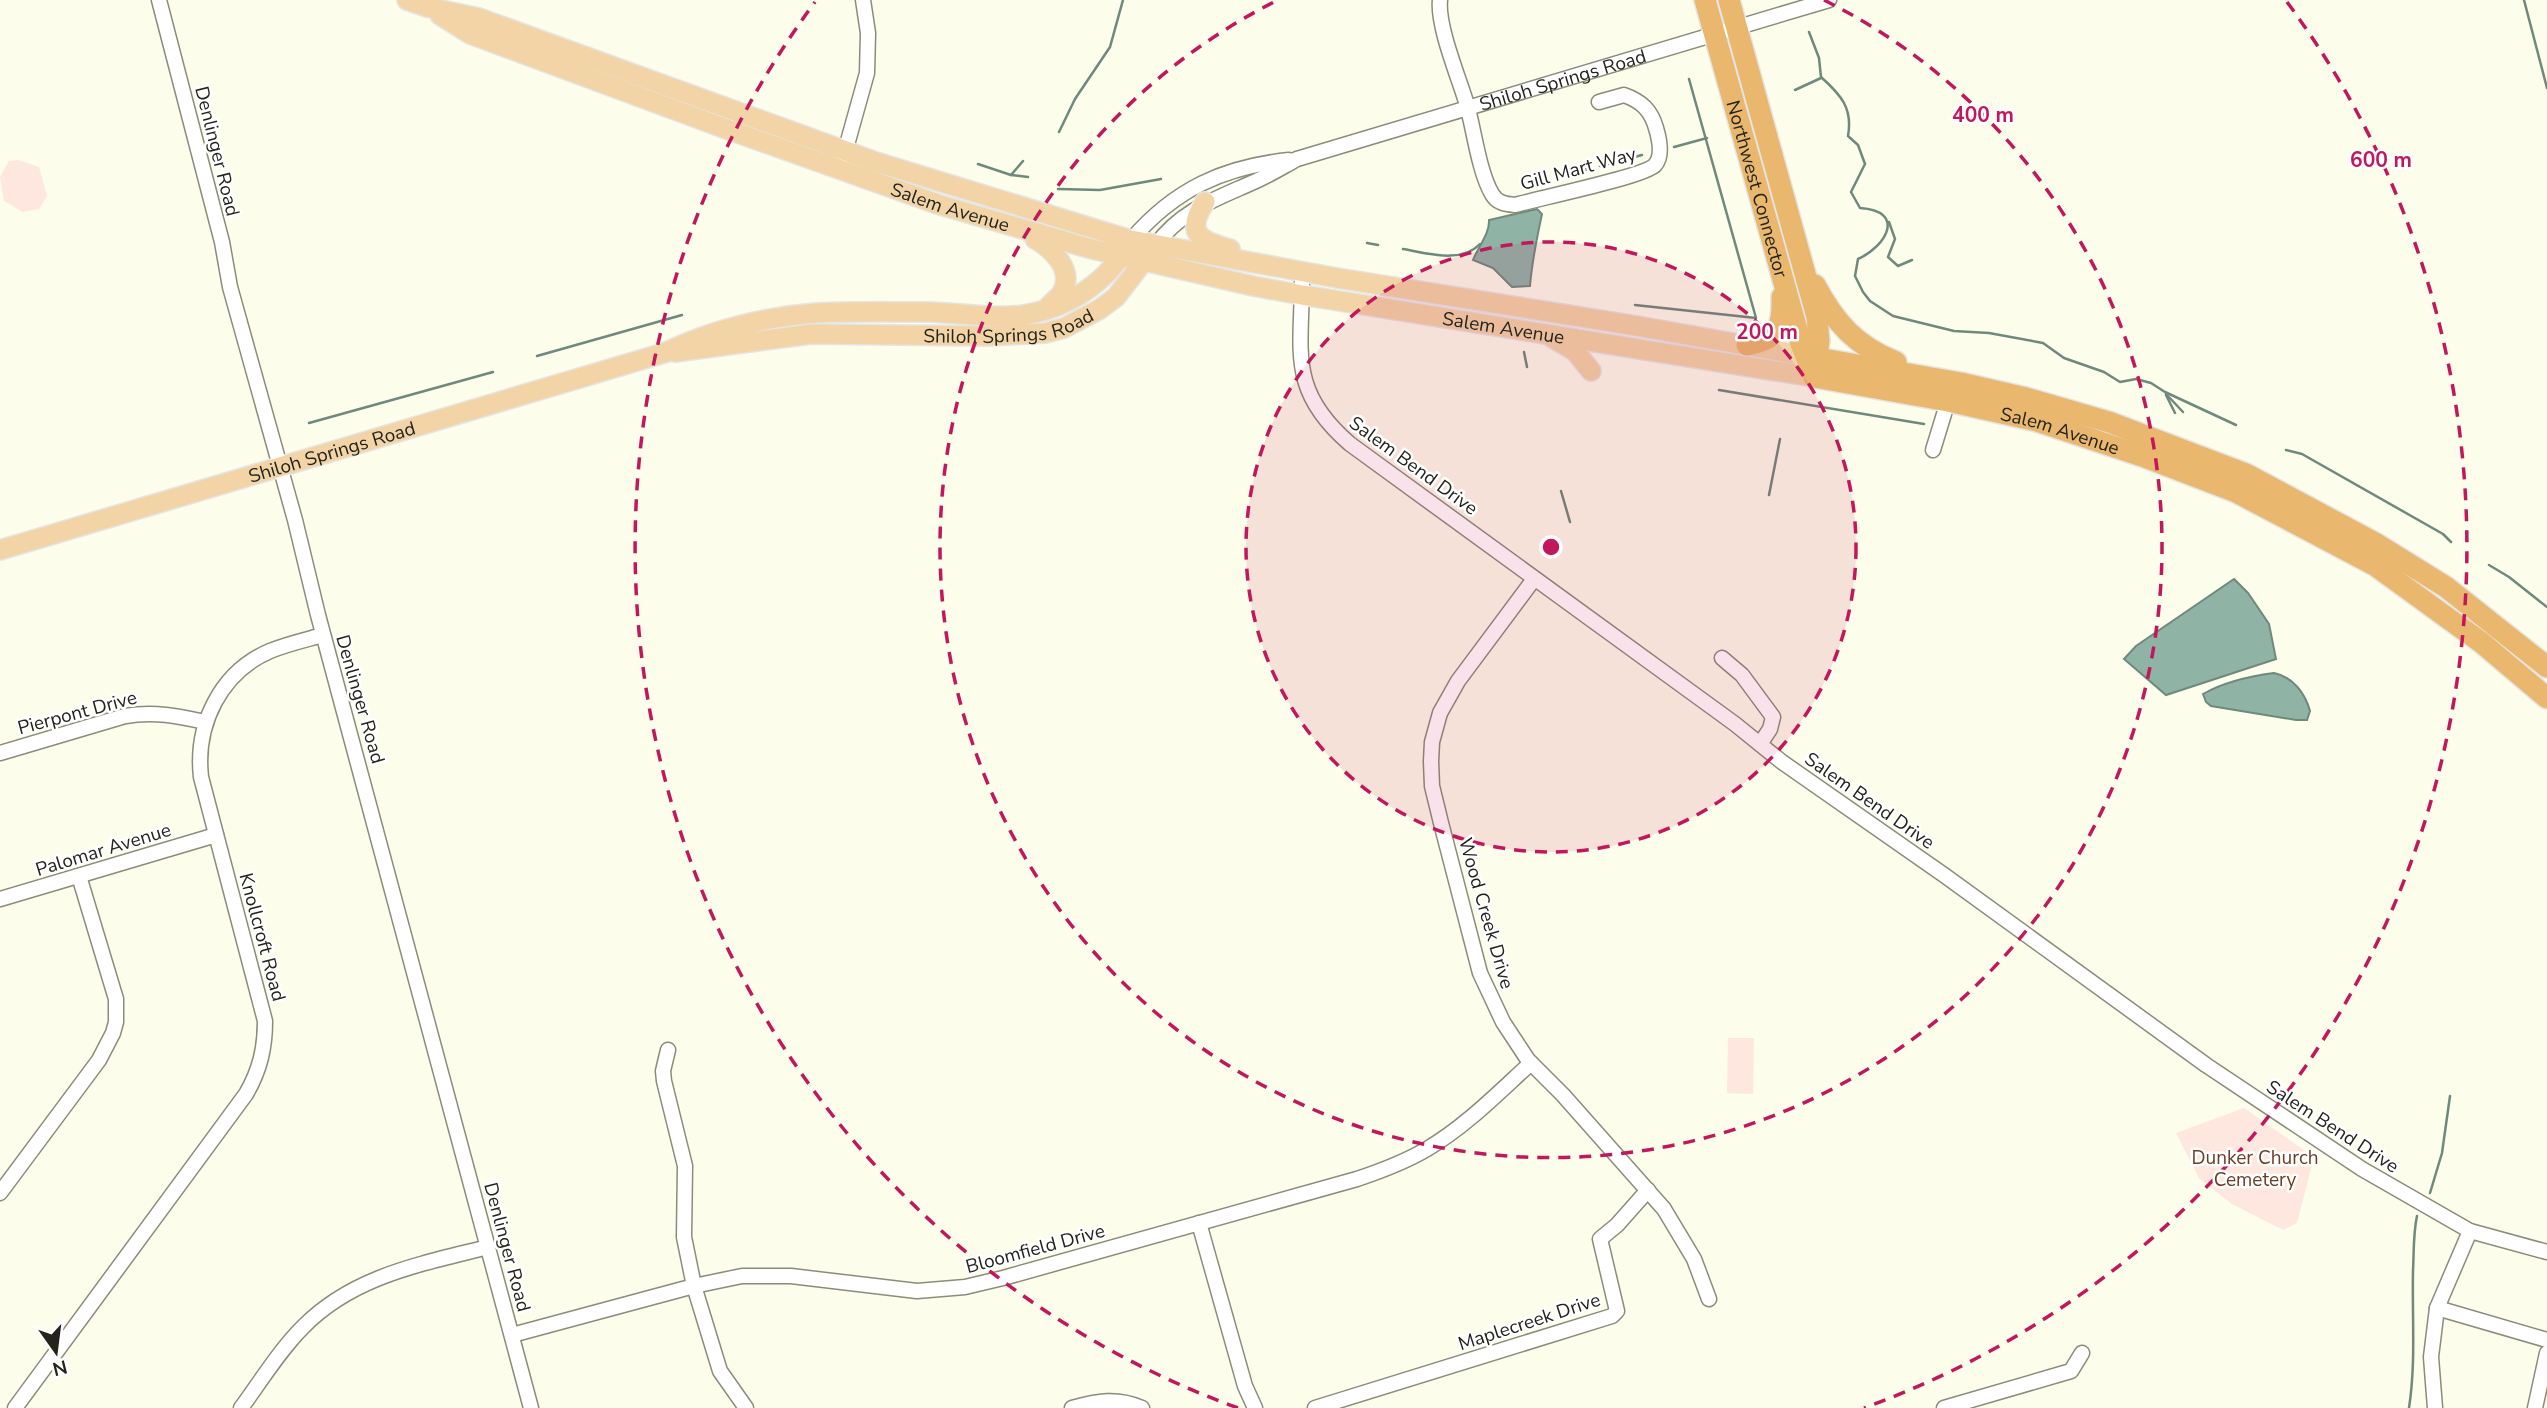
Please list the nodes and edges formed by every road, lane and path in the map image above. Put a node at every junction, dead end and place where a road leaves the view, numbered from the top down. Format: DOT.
graph roads {
  1 [pos="159,0"];
  2 [pos="407,0"];
  3 [pos="863,0"];
  4 [pos="1440,0"];
  5 [pos="1705,0"];
  6 [pos="1729,0"];
  7 [pos="1829,0"];
  8 [pos="427,7"];
  9 [pos="1737,27"];
  10 [pos="1715,34"];
  11 [pos="478,37"];
  12 [pos="601,62"];
  13 [pos="1599,102"];
  14 [pos="1468,107"];
  15 [pos="1297,159"];
  16 [pos="843,160"];
  17 [pos="1205,202"];
  18 [pos="1009,226"];
  19 [pos="1156,245"];
  20 [pos="1126,248"];
  21 [pos="1800,257"];
  22 [pos="1143,261"];
  23 [pos="1259,265"];
  24 [pos="1781,270"];
  25 [pos="1302,272"];
  26 [pos="1302,295"];
  27 [pos="1045,309"];
  28 [pos="1543,332"];
  29 [pos="1747,345"];
  30 [pos="664,353"];
  31 [pos="1813,363"];
  32 [pos="1591,371"];
  33 [pos="1961,383"];
  34 [pos="1948,401"];
  35 [pos="1933,450"];
  36 [pos="281,467"];
  37 [pos="2241,483"];
  38 [pos="0,550"];
  39 [pos="1534,579"];
  40 [pos="323,635"];
  41 [pos="1722,657"];
  42 [pos="2547,667"];
  43 [pos="2547,698"];
  44 [pos="205,722"];
  45 [pos="1760,744"];
  46 [pos="0,753"];
  47 [pos="216,835"];
  48 [pos="79,876"];
  49 [pos="0,899"];
  50 [pos="668,1050"];
  51 [pos="1531,1063"];
  52 [pos="1648,1190"];
  53 [pos="0,1193"];
  54 [pos="1199,1223"];
  55 [pos="2470,1231"];
  56 [pos="488,1247"];
  57 [pos="2547,1252"];
  58 [pos="694,1286"];
  59 [pos="1709,1299"];
  60 [pos="2437,1308"];
  61 [pos="512,1335"];
  62 [pos="2547,1340"];
  63 [pos="2082,1353"];
  64 [pos="2547,1353"];
  65 [pos="15,1408"];
  66 [pos="241,1408"];
  67 [pos="531,1408"];
  68 [pos="746,1408"];
  69 [pos="1072,1408"];
  70 [pos="1142,1408"];
  71 [pos="1255,1408"];
  72 [pos="1315,1408"];
  73 [pos="1944,1408"];
  74 [pos="2435,1408"];
  75 [pos="2535,1408"];
  1 -- 36 [label="street, Denlinger Road"];
  2 -- 8 [label="main road, Salem Avenue"];
  3 -- 16 [label="street"];
  4 -- 14 [label="street"];
  5 -- 10 [label="highway, Northwest Connector"];
  6 -- 9 [label="highway, Northwest Connector"];
  7 -- 9 [label="street, Shiloh Springs Road"];
  8 -- 11 [label="main road, Salem Avenue"];
  8 -- 12 [label="main road, Salem Avenue"];
  9 -- 10 [label="street, Shiloh Springs Road"];
  9 -- 21 [label="highway, Northwest Connector"];
  10 -- 14 [label="street, Shiloh Springs Road"];
  10 -- 24 [label="highway, Northwest Connector"];
  11 -- 12 [label="main road"];
  11 -- 16 [label="main road, Salem Avenue"];
  12 -- 16 [label="main road, Salem Avenue"];
  13 -- 14 [label="street, Gill Mart Way"];
  14 -- 15 [label="street, Shiloh Springs Road"];
  15 -- 17 [label="street, Shiloh Springs Road"];
  15 -- 20 [label="street, Shiloh Springs Road"];
  16 -- 18 [label="main road, Salem Avenue"];
  16 -- 20 [label="main road, Salem Avenue"];
  17 -- 19 [label="street, Shiloh Springs Road"];
  17 -- 23 [label="main road"];
  18 -- 20 [label="main road, Salem Avenue"];
  18 -- 27 [label="main road"];
  19 -- 20 [label="main road, Salem Avenue"];
  19 -- 22 [label="main road, Shiloh Springs Road"];
  19 -- 23 [label="main road, Salem Avenue"];
  20 -- 22 [label="main road, Salem Avenue"];
  20 -- 27 [label="main road, Shiloh Springs Road"];
  21 -- 31 [label="highway"];
  21 -- 33 [label="highway"];
  22 -- 26 [label="main road, Salem Avenue"];
  22 -- 30 [label="main road, Shiloh Springs Road"];
  23 -- 25 [label="main road, Salem Avenue"];
  24 -- 29 [label="highway"];
  24 -- 31 [label="highway, Northwest Connector"];
  25 -- 26 [label="street, Salem Bend Drive"];
  25 -- 29 [label="main road, Salem Avenue"];
  26 -- 28 [label="main road, Salem Avenue"];
  26 -- 39 [label="street, Salem Bend Drive"];
  27 -- 30 [label="main road, Shiloh Springs Road"];
  28 -- 31 [label="main road, Salem Avenue"];
  28 -- 32 [label="main road"];
  29 -- 31 [label="main road, Salem Avenue"];
  30 -- 36 [label="main road, Shiloh Springs Road"];
  31 -- 33 [label="highway, Salem Avenue"];
  31 -- 34 [label="highway, Salem Avenue"];
  33 -- 37 [label="highway, Salem Avenue"];
  34 -- 35 [label="street"];
  34 -- 37 [label="highway, Salem Avenue"];
  36 -- 38 [label="main road, Shiloh Springs Road"];
  36 -- 40 [label="street, Denlinger Road"];
  37 -- 42 [label="highway"];
  37 -- 43 [label="highway, Salem Avenue"];
  39 -- 45 [label="street, Salem Bend Drive"];
  39 -- 51 [label="street, Wood Creek Drive"];
  40 -- 44 [label="street, Knollcroft Road"];
  40 -- 56 [label="street, Denlinger Road"];
  41 -- 45 [label="street"];
  44 -- 46 [label="street, Pierpont Drive"];
  44 -- 47 [label="street, Knollcroft Road"];
  45 -- 55 [label="street, Salem Bend Drive"];
  47 -- 48 [label="street, Palomar Avenue"];
  47 -- 65 [label="street, Knollcroft Road"];
  48 -- 49 [label="street, Palomar Avenue"];
  48 -- 53 [label="street"];
  50 -- 58 [label="street"];
  51 -- 52 [label="street, Wood Creek Drive"];
  51 -- 54 [label="street, Bloomfield Drive"];
  52 -- 59 [label="street, Wood Creek Drive"];
  52 -- 72 [label="street, Maplecreek Drive"];
  54 -- 58 [label="street, Bloomfield Drive"];
  54 -- 71 [label="street"];
  55 -- 57 [label="street, Salem Bend Drive"];
  55 -- 60 [label="street"];
  56 -- 61 [label="street, Denlinger Road"];
  56 -- 66 [label="street"];
  58 -- 61 [label="street, Bloomfield Drive"];
  58 -- 68 [label="street"];
  60 -- 62 [label="street"];
  60 -- 74 [label="street"];
  61 -- 67 [label="street, Denlinger Road"];
  63 -- 73 [label="street"];
  64 -- 75 [label="street"];
  69 -- 70 [label="street"];
}
